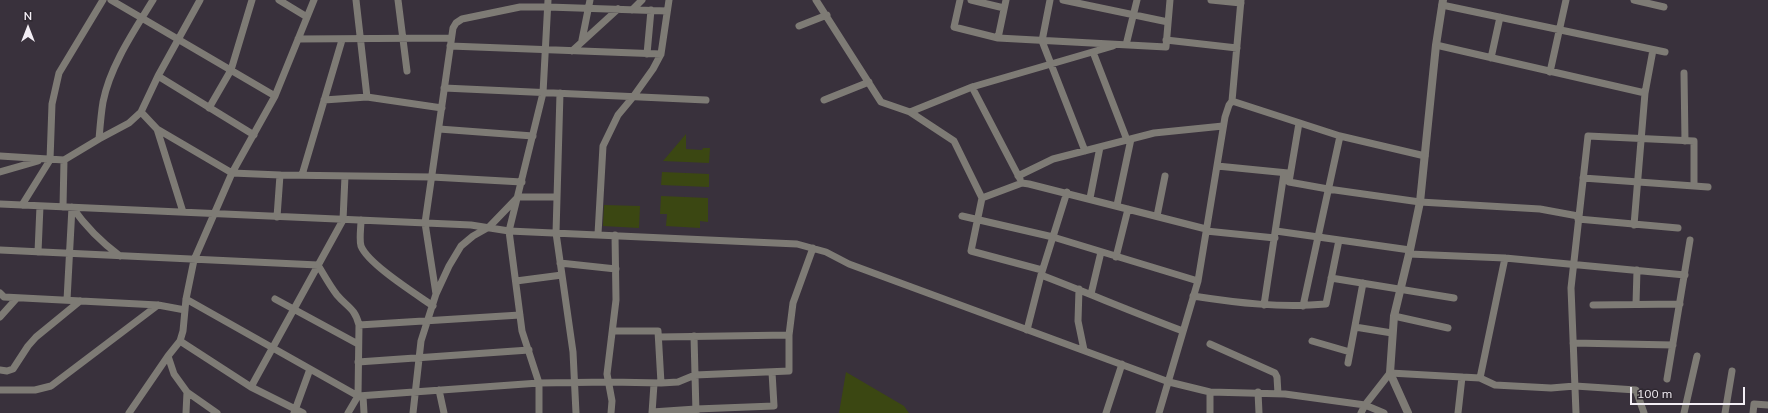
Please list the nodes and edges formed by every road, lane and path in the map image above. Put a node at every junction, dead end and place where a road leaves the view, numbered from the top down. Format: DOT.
graph roads {
  1 [pos="103,0"];
  2 [pos="113,0"];
  3 [pos="153,0"];
  4 [pos="200,0"];
  5 [pos="252,0"];
  6 [pos="279,0"];
  7 [pos="314,0"];
  8 [pos="356,0"];
  9 [pos="398,0"];
  10 [pos="590,0"];
  11 [pos="642,0"];
  12 [pos="669,0"];
  13 [pos="816,0"];
  14 [pos="960,0"];
  15 [pos="971,0"];
  16 [pos="1006,0"];
  17 [pos="1050,0"];
  18 [pos="1063,0"];
  19 [pos="1136,0"];
  20 [pos="1170,0"];
  21 [pos="1211,0"];
  22 [pos="1566,0"];
  23 [pos="1634,0"];
  24 [pos="1241,2"];
  25 [pos="1443,2"];
  26 [pos="548,3"];
  27 [pos="1664,7"];
  28 [pos="590,8"];
  29 [pos="1004,8"];
  30 [pos="618,9"];
  31 [pos="632,10"];
  32 [pos="651,10"];
  33 [pos="667,11"];
  34 [pos="827,15"];
  35 [pos="1133,15"];
  36 [pos="307,17"];
  37 [pos="1500,17"];
  38 [pos="142,18"];
  39 [pos="1168,22"];
  40 [pos="800,26"];
  41 [pos="1559,30"];
  42 [pos="451,38"];
  43 [pos="998,38"];
  44 [pos="178,39"];
  45 [pos="298,39"];
  46 [pos="360,39"];
  47 [pos="403,39"];
  48 [pos="342,40"];
  49 [pos="582,40"];
  50 [pos="1166,40"];
  51 [pos="1042,41"];
  52 [pos="1123,45"];
  53 [pos="1436,45"];
  54 [pos="450,46"];
  55 [pos="1237,48"];
  56 [pos="546,50"];
  57 [pos="1653,50"];
  58 [pos="572,51"];
  59 [pos="1093,52"];
  60 [pos="1665,52"];
  61 [pos="647,54"];
  62 [pos="661,54"];
  63 [pos="1491,58"];
  64 [pos="1051,64"];
  65 [pos="231,70"];
  66 [pos="406,71"];
  67 [pos="1550,72"];
  68 [pos="1684,73"];
  69 [pos="158,76"];
  70 [pos="869,82"];
  71 [pos="972,87"];
  72 [pos="444,88"];
  73 [pos="543,93"];
  74 [pos="560,93"];
  75 [pos="1645,93"];
  76 [pos="275,96"];
  77 [pos="367,97"];
  78 [pos="633,97"];
  79 [pos="324,100"];
  80 [pos="706,100"];
  81 [pos="824,100"];
  82 [pos="1232,101"];
  83 [pos="209,108"];
  84 [pos="442,108"];
  85 [pos="141,112"];
  86 [pos="910,112"];
  87 [pos="1299,123"];
  88 [pos="1224,126"];
  89 [pos="157,129"];
  90 [pos="438,129"];
  91 [pos="254,135"];
  92 [pos="533,136"];
  93 [pos="1340,136"];
  94 [pos="99,139"];
  95 [pos="1641,139"];
  96 [pos="1129,140"];
  97 [pos="1685,141"];
  98 [pos="1100,147"];
  99 [pos="1085,151"];
  100 [pos="0,156"];
  101 [pos="1425,156"];
  102 [pos="47,159"];
  103 [pos="64,160"];
  104 [pos="1217,166"];
  105 [pos="0,172"];
  106 [pos="232,173"];
  107 [pos="1288,173"];
  108 [pos="280,175"];
  109 [pos="302,175"];
  110 [pos="345,176"];
  111 [pos="1165,176"];
  112 [pos="432,177"];
  113 [pos="1583,178"];
  114 [pos="1020,180"];
  115 [pos="1637,181"];
  116 [pos="522,182"];
  117 [pos="1694,186"];
  118 [pos="1708,187"];
  119 [pos="1328,189"];
  120 [pos="1067,192"];
  121 [pos="518,197"];
  122 [pos="557,197"];
  123 [pos="982,198"];
  124 [pos="1090,198"];
  125 [pos="1420,202"];
  126 [pos="0,204"];
  127 [pos="22,205"];
  128 [pos="40,206"];
  129 [pos="1117,206"];
  130 [pos="63,207"];
  131 [pos="72,207"];
  132 [pos="1128,208"];
  133 [pos="183,212"];
  134 [pos="213,214"];
  135 [pos="962,216"];
  136 [pos="1156,216"];
  137 [pos="277,217"];
  138 [pos="1578,218"];
  139 [pos="343,220"];
  140 [pos="361,220"];
  141 [pos="977,220"];
  142 [pos="425,223"];
  143 [pos="1634,225"];
  144 [pos="489,227"];
  145 [pos="1678,228"];
  146 [pos="1206,230"];
  147 [pos="509,231"];
  148 [pos="556,233"];
  149 [pos="598,234"];
  150 [pos="1275,234"];
  151 [pos="615,235"];
  152 [pos="1053,237"];
  153 [pos="1318,237"];
  154 [pos="1339,240"];
  155 [pos="1690,240"];
  156 [pos="813,248"];
  157 [pos="0,250"];
  158 [pos="38,252"];
  159 [pos="1101,252"];
  160 [pos="1409,252"];
  161 [pos="69,254"];
  162 [pos="120,256"];
  163 [pos="1116,257"];
  164 [pos="1505,258"];
  165 [pos="194,260"];
  166 [pos="560,263"];
  167 [pos="1572,264"];
  168 [pos="318,265"];
  169 [pos="616,269"];
  170 [pos="1637,270"];
  171 [pos="1041,273"];
  172 [pos="562,275"];
  173 [pos="1685,275"];
  174 [pos="1331,278"];
  175 [pos="516,281"];
  176 [pos="1198,281"];
  177 [pos="1363,283"];
  178 [pos="1079,289"];
  179 [pos="1401,290"];
  180 [pos="0,292"];
  181 [pos="436,294"];
  182 [pos="1091,294"];
  183 [pos="1193,296"];
  184 [pos="17,298"];
  185 [pos="1454,298"];
  186 [pos="275,299"];
  187 [pos="67,300"];
  188 [pos="80,300"];
  189 [pos="186,300"];
  190 [pos="1636,304"];
  191 [pos="1680,304"];
  192 [pos="158,305"];
  193 [pos="1264,305"];
  194 [pos="1593,305"];
  195 [pos="432,306"];
  196 [pos="1303,306"];
  197 [pos="294,309"];
  198 [pos="185,310"];
  199 [pos="520,315"];
  200 [pos="1394,316"];
  201 [pos="0,318"];
  202 [pos="428,320"];
  203 [pos="358,325"];
  204 [pos="1355,327"];
  205 [pos="1448,328"];
  206 [pos="1028,330"];
  207 [pos="613,331"];
  208 [pos="1183,331"];
  209 [pos="1392,333"];
  210 [pos="789,335"];
  211 [pos="694,336"];
  212 [pos="659,337"];
  213 [pos="180,341"];
  214 [pos="1312,341"];
  215 [pos="1573,343"];
  216 [pos="358,344"];
  217 [pos="1210,344"];
  218 [pos="1673,345"];
  219 [pos="272,348"];
  220 [pos="529,350"];
  221 [pos="1084,350"];
  222 [pos="1350,352"];
  223 [pos="168,356"];
  224 [pos="1697,356"];
  225 [pos="420,358"];
  226 [pos="358,362"];
  227 [pos="1348,363"];
  228 [pos="1122,364"];
  229 [pos="310,369"];
  230 [pos="0,370"];
  231 [pos="1732,371"];
  232 [pos="772,372"];
  233 [pos="1390,373"];
  234 [pos="695,375"];
  235 [pos="1462,377"];
  236 [pos="1480,378"];
  237 [pos="1667,379"];
  238 [pos="574,382"];
  239 [pos="610,382"];
  240 [pos="1169,382"];
  241 [pos="539,383"];
  242 [pos="658,383"];
  243 [pos="1575,386"];
  244 [pos="251,387"];
  245 [pos="0,390"];
  246 [pos="440,390"];
  247 [pos="187,392"];
  248 [pos="417,392"];
  249 [pos="1210,392"];
  250 [pos="1258,392"];
  251 [pos="1278,394"];
  252 [pos="361,396"];
  253 [pos="1365,405"];
  254 [pos="1768,405"];
  255 [pos="696,411"];
  256 [pos="298,412"];
  257 [pos="129,413"];
  258 [pos="186,413"];
  259 [pos="217,413"];
  260 [pos="348,413"];
  261 [pos="364,413"];
  262 [pos="413,413"];
  263 [pos="444,413"];
  264 [pos="539,413"];
  265 [pos="576,413"];
  266 [pos="611,413"];
  267 [pos="652,413"];
  268 [pos="1106,413"];
  269 [pos="1159,413"];
  270 [pos="1210,413"];
  271 [pos="1258,413"];
  272 [pos="1361,413"];
  273 [pos="1384,413"];
  274 [pos="1408,413"];
  275 [pos="1458,413"];
  276 [pos="1576,413"];
  277 [pos="1644,413"];
  278 [pos="1684,413"];
  279 [pos="1725,413"];
  280 [pos="1753,413"];
  1 -- 102 [label="street"];
  2 -- 38 [label="street"];
  3 -- 38 [label="street"];
  4 -- 44 [label="street"];
  5 -- 65 [label="street"];
  6 -- 36 [label="street"];
  7 -- 36 [label="street"];
  8 -- 46 [label="street"];
  9 -- 47 [label="street"];
  10 -- 28 [label="street"];
  11 -- 31 [label="street"];
  12 -- 33 [label="street"];
  13 -- 34 [label="street"];
  14 -- 43 [label="street"];
  15 -- 29 [label="street"];
  16 -- 29 [label="street"];
  17 -- 51 [label="street"];
  18 -- 35 [label="street"];
  19 -- 35 [label="street"];
  20 -- 39 [label="street"];
  21 -- 24 [label="street"];
  22 -- 41 [label="street"];
  23 -- 27 [label="street"];
  24 -- 55 [label="street"];
  25 -- 37 [label="street"];
  25 -- 53 [label="street"];
  26 -- 28 [label="street"];
  26 -- 42 [label="street"];
  26 -- 56 [label="street"];
  28 -- 30 [label="street"];
  28 -- 49 [label="street"];
  29 -- 43 [label="street"];
  30 -- 31 [label="street"];
  30 -- 49 [label="street"];
  31 -- 32 [label="street"];
  32 -- 33 [label="street"];
  32 -- 61 [label="street"];
  33 -- 62 [label="street"];
  34 -- 40 [label="street"];
  34 -- 70 [label="street"];
  35 -- 39 [label="street"];
  35 -- 52 [label="street"];
  36 -- 45 [label="street"];
  37 -- 41 [label="street"];
  37 -- 63 [label="street"];
  38 -- 44 [label="street"];
  38 -- 94 [label="street"];
  39 -- 50 [label="street"];
  41 -- 57 [label="street"];
  41 -- 67 [label="street"];
  42 -- 47 [label="street"];
  42 -- 54 [label="street"];
  43 -- 51 [label="street"];
  44 -- 65 [label="street"];
  44 -- 69 [label="street"];
  45 -- 48 [label="street"];
  45 -- 76 [label="street"];
  46 -- 47 [label="street"];
  46 -- 48 [label="street"];
  46 -- 77 [label="street"];
  47 -- 66 [label="street"];
  48 -- 79 [label="street"];
  49 -- 58 [label="street"];
  50 -- 52 [label="street"];
  50 -- 55 [label="street"];
  51 -- 52 [label="street"];
  51 -- 64 [label="street"];
  52 -- 59 [label="street"];
  53 -- 63 [label="street"];
  53 -- 101 [label="street"];
  54 -- 56 [label="street"];
  54 -- 72 [label="street"];
  55 -- 82 [label="street"];
  56 -- 58 [label="street"];
  56 -- 73 [label="street"];
  57 -- 60 [label="street"];
  57 -- 75 [label="street"];
  58 -- 61 [label="street"];
  59 -- 64 [label="street"];
  59 -- 96 [label="street"];
  61 -- 62 [label="street"];
  62 -- 78 [label="street"];
  63 -- 67 [label="street"];
  64 -- 71 [label="street"];
  64 -- 99 [label="street"];
  65 -- 76 [label="street"];
  65 -- 83 [label="street"];
  67 -- 75 [label="street"];
  68 -- 97 [label="street"];
  69 -- 83 [label="street"];
  69 -- 85 [label="street"];
  70 -- 81 [label="street"];
  70 -- 86 [label="street"];
  71 -- 86 [label="street"];
  71 -- 114 [label="street"];
  72 -- 73 [label="street"];
  72 -- 84 [label="street"];
  73 -- 74 [label="street"];
  73 -- 92 [label="street"];
  74 -- 78 [label="street"];
  74 -- 122 [label="street"];
  75 -- 95 [label="street"];
  76 -- 91 [label="street"];
  77 -- 79 [label="street"];
  77 -- 84 [label="street"];
  78 -- 80 [label="street"];
  78 -- 149 [label="street"];
  79 -- 109 [label="street"];
  82 -- 87 [label="street"];
  82 -- 88 [label="street"];
  83 -- 91 [label="street"];
  84 -- 90 [label="street"];
  85 -- 89 [label="street"];
  85 -- 94 [label="street"];
  86 -- 123 [label="street"];
  87 -- 93 [label="street"];
  87 -- 107 [label="street"];
  88 -- 96 [label="street"];
  88 -- 104 [label="street"];
  89 -- 106 [label="street"];
  89 -- 133 [label="street"];
  90 -- 92 [label="street"];
  90 -- 112 [label="street"];
  91 -- 106 [label="street"];
  92 -- 116 [label="street"];
  93 -- 101 [label="street"];
  93 -- 119 [label="street"];
  94 -- 103 [label="street"];
  95 -- 97 [label="street"];
  95 -- 113 [label="street"];
  95 -- 115 [label="street"];
  96 -- 98 [label="street"];
  96 -- 129 [label="street"];
  97 -- 117 [label="street"];
  98 -- 99 [label="street"];
  98 -- 124 [label="street"];
  99 -- 114 [label="street"];
  100 -- 102 [label="street"];
  101 -- 125 [label="street"];
  102 -- 103 [label="street"];
  102 -- 105 [label="street"];
  102 -- 127 [label="street"];
  103 -- 130 [label="street"];
  104 -- 107 [label="street"];
  104 -- 146 [label="street"];
  106 -- 108 [label="street"];
  106 -- 134 [label="street"];
  107 -- 119 [label="street"];
  107 -- 150 [label="street"];
  108 -- 109 [label="street"];
  108 -- 137 [label="street"];
  109 -- 110 [label="street"];
  110 -- 112 [label="street"];
  110 -- 139 [label="street"];
  111 -- 136 [label="street"];
  112 -- 116 [label="street"];
  112 -- 142 [label="street"];
  113 -- 115 [label="street"];
  113 -- 138 [label="street"];
  114 -- 120 [label="street"];
  114 -- 123 [label="street"];
  115 -- 117 [label="street"];
  115 -- 143 [label="street"];
  116 -- 121 [label="street"];
  117 -- 118 [label="street"];
  119 -- 125 [label="street"];
  119 -- 153 [label="street"];
  120 -- 124 [label="street"];
  120 -- 152 [label="street"];
  121 -- 122 [label="street"];
  121 -- 144 [label="street"];
  121 -- 147 [label="street"];
  122 -- 148 [label="street"];
  123 -- 141 [label="street"];
  124 -- 129 [label="street"];
  125 -- 138 [label="street"];
  125 -- 160 [label="street"];
  126 -- 127 [label="street"];
  127 -- 128 [label="street"];
  128 -- 130 [label="street"];
  128 -- 158 [label="street"];
  129 -- 132 [label="street"];
  130 -- 131 [label="street"];
  131 -- 133 [label="street"];
  131 -- 161 [label="street"];
  131 -- 162 [label="street"];
  132 -- 136 [label="street"];
  132 -- 163 [label="street"];
  133 -- 134 [label="street"];
  134 -- 137 [label="street"];
  134 -- 165 [label="street"];
  135 -- 141 [label="street"];
  136 -- 146 [label="street"];
  137 -- 139 [label="street"];
  138 -- 143 [label="street"];
  138 -- 167 [label="street"];
  139 -- 140 [label="street"];
  139 -- 168 [label="street"];
  140 -- 142 [label="street"];
  140 -- 195 [label="street"];
  141 -- 152 [label="street"];
  141 -- 171 [label="street"];
  142 -- 144 [label="street"];
  142 -- 181 [label="street"];
  143 -- 145 [label="street"];
  144 -- 147 [label="street"];
  144 -- 181 [label="street"];
  146 -- 150 [label="street"];
  146 -- 176 [label="street"];
  147 -- 148 [label="street"];
  147 -- 175 [label="street"];
  148 -- 149 [label="street"];
  148 -- 166 [label="street"];
  149 -- 151 [label="street"];
  150 -- 153 [label="street"];
  150 -- 193 [label="street"];
  151 -- 156 [label="street"];
  151 -- 169 [label="street"];
  152 -- 159 [label="street"];
  152 -- 171 [label="street"];
  153 -- 154 [label="street"];
  153 -- 196 [label="street"];
  154 -- 160 [label="street"];
  154 -- 174 [label="street"];
  155 -- 173 [label="street"];
  156 -- 206 [label="street"];
  156 -- 210 [label="street"];
  157 -- 158 [label="street"];
  158 -- 161 [label="street"];
  159 -- 163 [label="street"];
  159 -- 182 [label="street"];
  160 -- 164 [label="street"];
  160 -- 179 [label="street"];
  161 -- 162 [label="street"];
  161 -- 187 [label="street"];
  162 -- 165 [label="street"];
  163 -- 176 [label="street"];
  164 -- 167 [label="street"];
  164 -- 236 [label="street"];
  165 -- 168 [label="street"];
  165 -- 189 [label="street"];
  166 -- 169 [label="street"];
  166 -- 172 [label="street"];
  167 -- 170 [label="street"];
  167 -- 215 [label="street"];
  168 -- 197 [label="street"];
  168 -- 203 [label="street"];
  169 -- 207 [label="street"];
  170 -- 173 [label="street"];
  170 -- 190 [label="street"];
  171 -- 178 [label="street"];
  171 -- 206 [label="street"];
  172 -- 175 [label="street"];
  172 -- 238 [label="street"];
  173 -- 191 [label="street"];
  174 -- 177 [label="street"];
  174 -- 196 [label="street"];
  175 -- 199 [label="street"];
  176 -- 183 [label="street"];
  177 -- 179 [label="street"];
  177 -- 204 [label="street"];
  178 -- 182 [label="street"];
  178 -- 221 [label="street"];
  179 -- 185 [label="street"];
  179 -- 200 [label="street"];
  180 -- 184 [label="street"];
  181 -- 195 [label="street"];
  182 -- 208 [label="street"];
  183 -- 193 [label="street"];
  183 -- 208 [label="street"];
  184 -- 187 [label="street"];
  184 -- 201 [label="street"];
  186 -- 197 [label="street"];
  187 -- 188 [label="street"];
  188 -- 192 [label="street"];
  188 -- 230 [label="street"];
  189 -- 198 [label="street"];
  189 -- 219 [label="street"];
  190 -- 191 [label="street"];
  190 -- 194 [label="street"];
  191 -- 218 [label="street"];
  192 -- 198 [label="street"];
  192 -- 245 [label="street"];
  193 -- 196 [label="street"];
  195 -- 202 [label="street"];
  197 -- 216 [label="street"];
  197 -- 219 [label="street"];
  198 -- 213 [label="street"];
  199 -- 202 [label="street"];
  199 -- 220 [label="street"];
  200 -- 205 [label="street"];
  200 -- 209 [label="street"];
  202 -- 203 [label="street"];
  202 -- 225 [label="street"];
  203 -- 216 [label="street"];
  204 -- 209 [label="street"];
  204 -- 222 [label="street"];
  206 -- 221 [label="street"];
  207 -- 212 [label="street"];
  207 -- 239 [label="street"];
  208 -- 240 [label="street"];
  209 -- 233 [label="street"];
  210 -- 211 [label="street"];
  210 -- 232 [label="street"];
  211 -- 212 [label="street"];
  211 -- 234 [label="street"];
  212 -- 242 [label="street"];
  213 -- 223 [label="street"];
  213 -- 244 [label="street"];
  214 -- 222 [label="street"];
  215 -- 218 [label="street"];
  215 -- 243 [label="street"];
  216 -- 226 [label="street"];
  217 -- 251 [label="street"];
  218 -- 237 [label="street"];
  219 -- 229 [label="street"];
  219 -- 244 [label="street"];
  220 -- 225 [label="street"];
  220 -- 241 [label="street"];
  221 -- 228 [label="street"];
  222 -- 227 [label="street"];
  223 -- 247 [label="street"];
  223 -- 257 [label="street"];
  224 -- 278 [label="street"];
  225 -- 226 [label="street"];
  225 -- 248 [label="street"];
  226 -- 252 [label="street"];
  228 -- 240 [label="street"];
  228 -- 268 [label="street"];
  229 -- 252 [label="street"];
  229 -- 256 [label="street"];
  231 -- 279 [label="street"];
  232 -- 234 [label="street"];
  232 -- 255 [label="street"];
  233 -- 235 [label="street"];
  233 -- 253 [label="street"];
  233 -- 274 [label="street"];
  234 -- 242 [label="street"];
  234 -- 255 [label="street"];
  235 -- 236 [label="street"];
  235 -- 275 [label="street"];
  236 -- 243 [label="street"];
  238 -- 239 [label="street"];
  238 -- 241 [label="street"];
  238 -- 265 [label="street"];
  239 -- 242 [label="street"];
  239 -- 266 [label="street"];
  240 -- 249 [label="street"];
  240 -- 269 [label="street"];
  241 -- 246 [label="street"];
  241 -- 264 [label="street"];
  242 -- 267 [label="street"];
  243 -- 276 [label="street"];
  243 -- 277 [label="street"];
  244 -- 256 [label="street"];
  246 -- 248 [label="street"];
  246 -- 263 [label="street"];
  247 -- 258 [label="street"];
  247 -- 259 [label="street"];
  248 -- 252 [label="street"];
  248 -- 262 [label="street"];
  249 -- 250 [label="street"];
  249 -- 270 [label="street"];
  250 -- 251 [label="street"];
  250 -- 271 [label="street"];
  251 -- 253 [label="street"];
  252 -- 260 [label="street"];
  252 -- 261 [label="street"];
  253 -- 272 [label="street"];
  253 -- 273 [label="street"];
  254 -- 280 [label="street"];
  255 -- 267 [label="street"];
}
